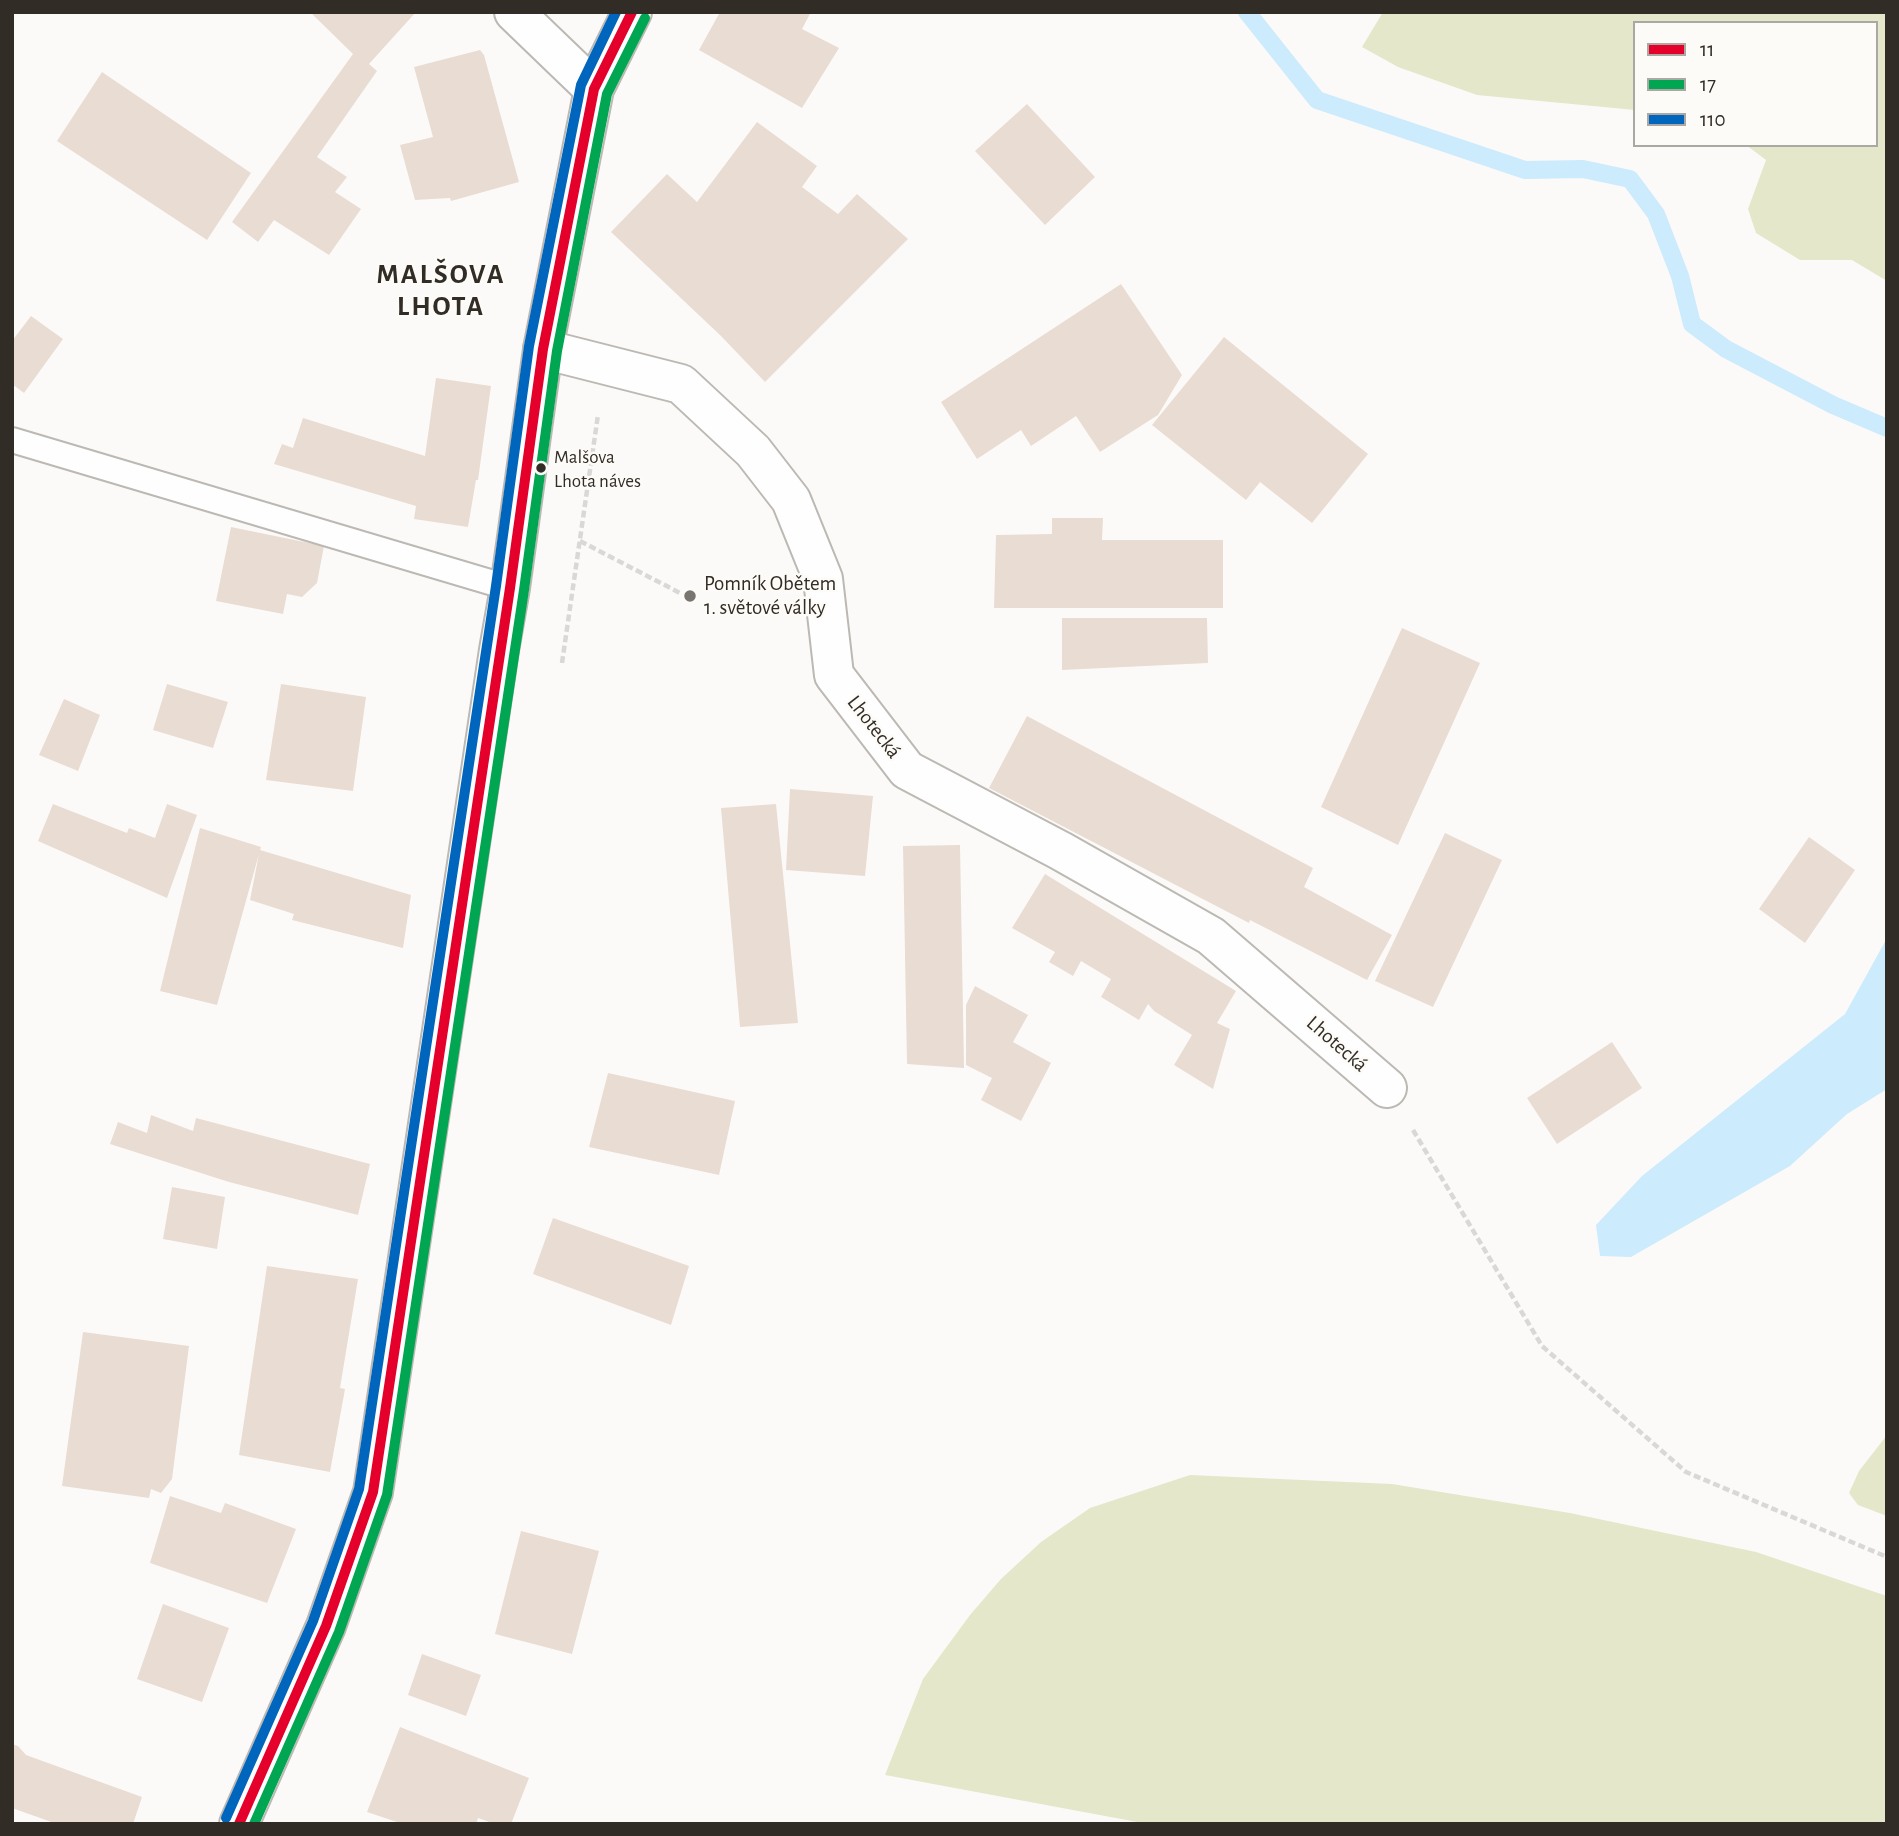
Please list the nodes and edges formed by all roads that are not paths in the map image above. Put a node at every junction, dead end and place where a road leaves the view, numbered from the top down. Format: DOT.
graph roads {
  1 [pos="514,12"];
  2 [pos="632,12"];
  3 [pos="594,89"];
  4 [pos="543,349"];
  5 [pos="12,440"];
  6 [pos="510,588"];
  7 [pos="1387,1088"];
  8 [pos="239,1824"];
  1 -- 3 [label="street"];
  2 -- 3 [label="street"];
  3 -- 4 [label="street"];
  4 -- 6 [label="street"];
  4 -- 7 [label="street, Lhotecká"];
  5 -- 6 [label="lane"];
  6 -- 8 [label="street"];
}
